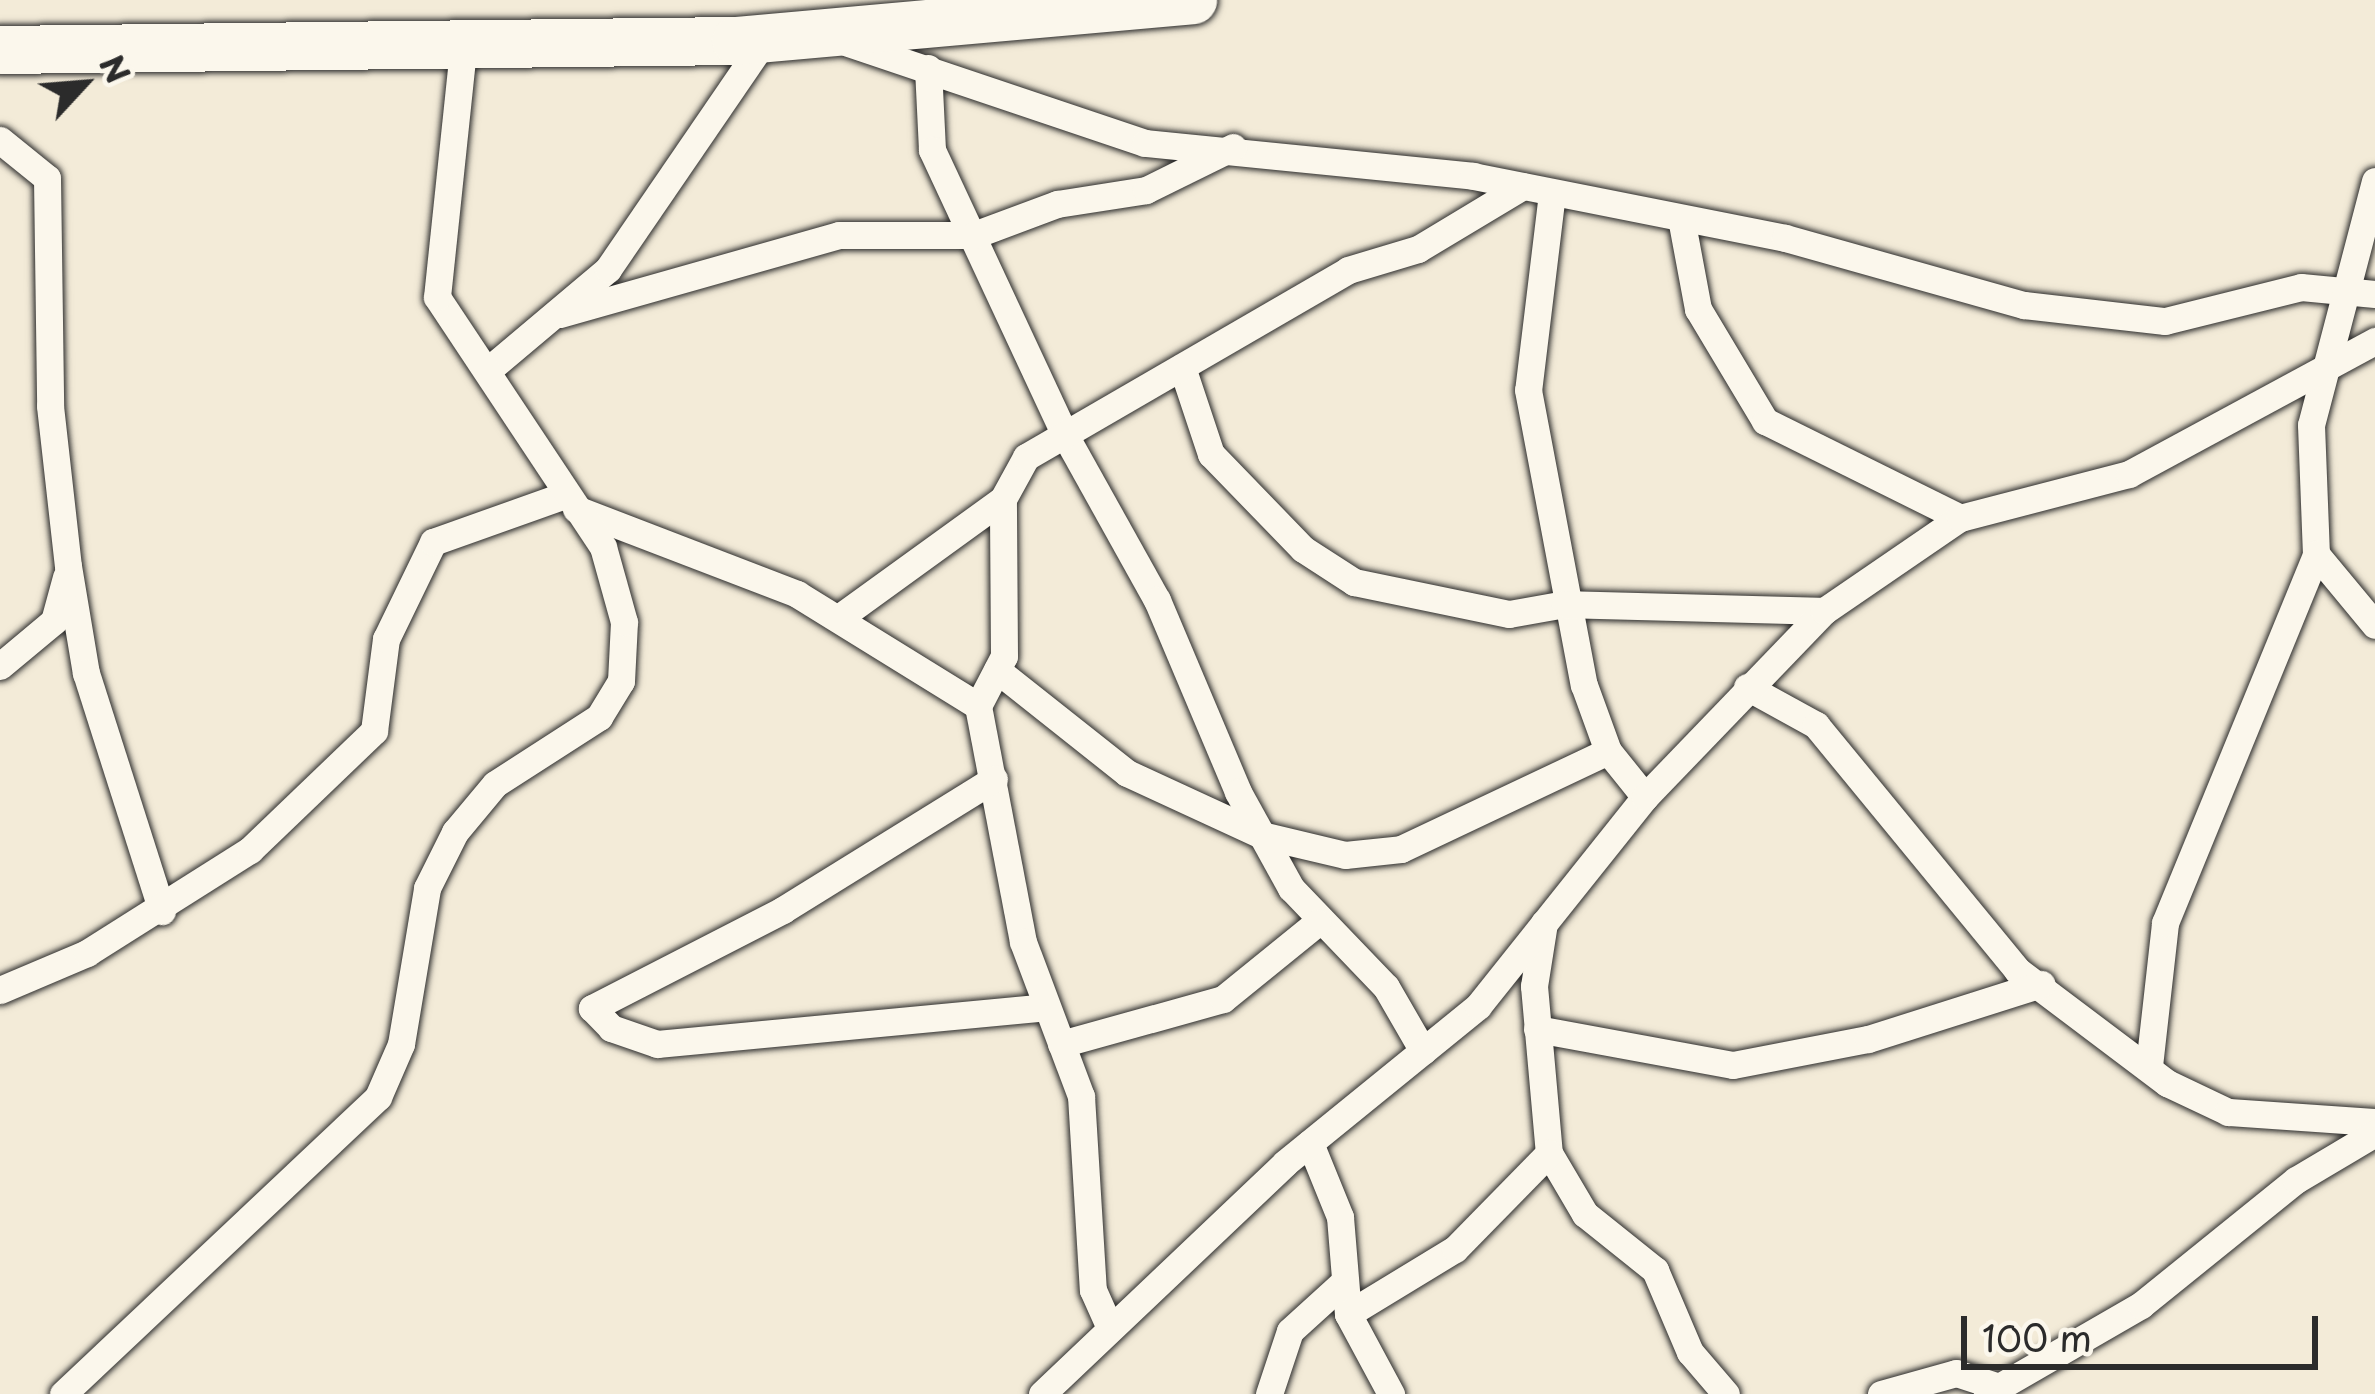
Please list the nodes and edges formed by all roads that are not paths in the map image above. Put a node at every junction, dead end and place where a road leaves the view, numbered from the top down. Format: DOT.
graph roads {
  1 [pos="1193,0"];
  2 [pos="930,33"];
  3 [pos="765,40"];
  4 [pos="464,49"];
  5 [pos="0,50"];
  6 [pos="0,140"];
  7 [pos="1233,147"];
  8 [pos="2375,181"];
  9 [pos="1523,187"];
  10 [pos="1552,193"];
  11 [pos="1682,218"];
  12 [pos="974,235"];
  13 [pos="2362,292"];
  14 [pos="560,314"];
  15 [pos="2375,341"];
  16 [pos="1182,367"];
  17 [pos="487,371"];
  18 [pos="2320,372"];
  19 [pos="1065,435"];
  20 [pos="1003,499"];
  21 [pos="570,502"];
  22 [pos="1960,518"];
  23 [pos="2316,554"];
  24 [pos="68,566"];
  25 [pos="1564,604"];
  26 [pos="1824,611"];
  27 [pos="1759,612"];
  28 [pos="840,617"];
  29 [pos="2375,626"];
  30 [pos="1774,658"];
  31 [pos="0,666"];
  32 [pos="997,670"];
  33 [pos="1748,687"];
  34 [pos="978,706"];
  35 [pos="1608,751"];
  36 [pos="994,779"];
  37 [pos="1645,797"];
  38 [pos="1261,835"];
  39 [pos="162,911"];
  40 [pos="1545,919"];
  41 [pos="1316,923"];
  42 [pos="2041,984"];
  43 [pos="0,990"];
  44 [pos="1046,1007"];
  45 [pos="1537,1029"];
  46 [pos="1061,1044"];
  47 [pos="1424,1051"];
  48 [pos="2149,1066"];
  49 [pos="2375,1122"];
  50 [pos="2375,1133"];
  51 [pos="1310,1143"];
  52 [pos="1550,1153"];
  53 [pos="1345,1281"];
  54 [pos="1348,1314"];
  55 [pos="1109,1326"];
  56 [pos="1991,1389"];
  57 [pos="63,1394"];
  58 [pos="1042,1394"];
  59 [pos="1269,1394"];
  60 [pos="1391,1394"];
  61 [pos="1726,1394"];
  62 [pos="1881,1394"];
  1 -- 2 [label="highway"];
  2 -- 3 [label="highway"];
  2 -- 7 [label="street"];
  2 -- 12 [label="street"];
  3 -- 4 [label="highway"];
  3 -- 14 [label="street"];
  4 -- 5 [label="highway"];
  4 -- 17 [label="street"];
  6 -- 24 [label="street"];
  7 -- 9 [label="street"];
  7 -- 12 [label="street"];
  8 -- 13 [label="street"];
  9 -- 10 [label="street"];
  9 -- 16 [label="street"];
  10 -- 11 [label="street"];
  10 -- 25 [label="street"];
  11 -- 13 [label="street"];
  11 -- 22 [label="street"];
  12 -- 14 [label="street"];
  12 -- 19 [label="street"];
  13 -- 18 [label="street"];
  14 -- 17 [label="street"];
  15 -- 18 [label="street"];
  16 -- 19 [label="street"];
  16 -- 25 [label="street"];
  17 -- 21 [label="street"];
  18 -- 22 [label="street"];
  18 -- 23 [label="street"];
  19 -- 20 [label="street"];
  19 -- 38 [label="street"];
  20 -- 28 [label="street"];
  20 -- 32 [label="street"];
  21 -- 28 [label="street"];
  21 -- 39 [label="street"];
  21 -- 57 [label="street"];
  22 -- 26 [label="street"];
  23 -- 29 [label="street"];
  23 -- 48 [label="street"];
  24 -- 31 [label="street"];
  24 -- 39 [label="street"];
  25 -- 27 [label="street"];
  25 -- 35 [label="street"];
  26 -- 27 [label="street"];
  26 -- 30 [label="street"];
  27 -- 30 [label="street"];
  28 -- 34 [label="street"];
  30 -- 33 [label="street"];
  32 -- 34 [label="street"];
  32 -- 38 [label="street"];
  33 -- 37 [label="street"];
  33 -- 42 [label="street"];
  34 -- 36 [label="street"];
  35 -- 37 [label="street"];
  35 -- 38 [label="street"];
  36 -- 44 [label="street"];
  36 -- 44 [label="street"];
  37 -- 40 [label="street"];
  38 -- 41 [label="street"];
  39 -- 43 [label="street"];
  40 -- 45 [label="street"];
  40 -- 47 [label="street"];
  41 -- 46 [label="street"];
  41 -- 47 [label="street"];
  42 -- 45 [label="street"];
  42 -- 48 [label="street"];
  44 -- 46 [label="street"];
  45 -- 52 [label="street"];
  46 -- 55 [label="street"];
  47 -- 51 [label="street"];
  48 -- 49 [label="street"];
  50 -- 56 [label="street"];
  51 -- 53 [label="street"];
  51 -- 55 [label="street"];
  52 -- 54 [label="street"];
  52 -- 61 [label="street"];
  53 -- 54 [label="street"];
  53 -- 59 [label="street"];
  54 -- 60 [label="street"];
  55 -- 58 [label="street"];
  56 -- 62 [label="street"];
}
